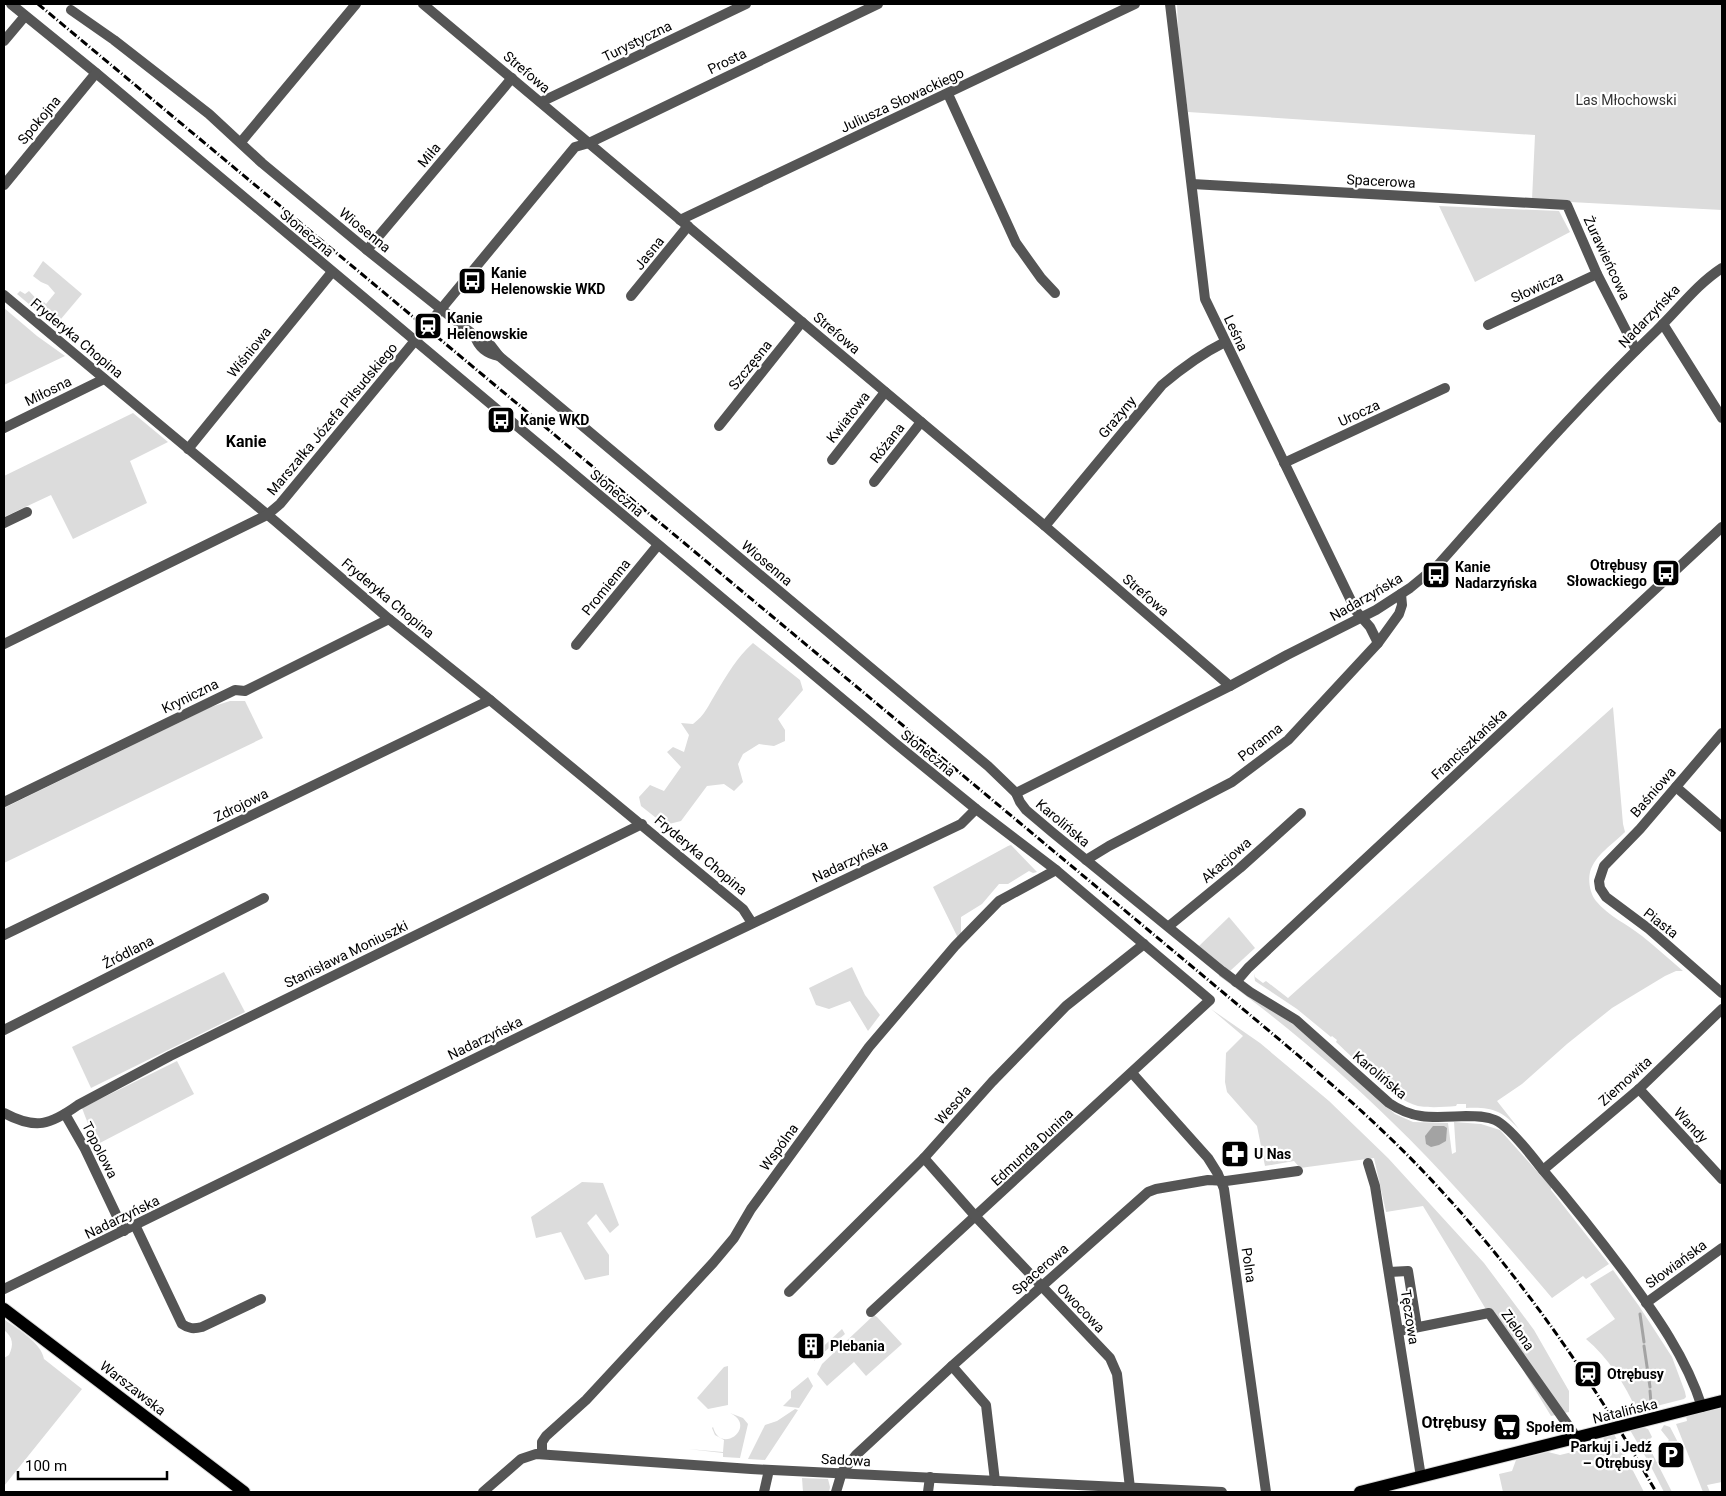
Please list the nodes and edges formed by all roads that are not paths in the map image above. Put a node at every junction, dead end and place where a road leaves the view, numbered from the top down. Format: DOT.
graph roads {
  1 [pos="11,4"];
  2 [pos="356,4"];
  3 [pos="423,4"];
  4 [pos="746,4"];
  5 [pos="878,4"];
  6 [pos="1135,4"];
  7 [pos="1170,4"];
  8 [pos="71,10"];
  9 [pos="25,16"];
  10 [pos="4,41"];
  11 [pos="96,74"];
  12 [pos="512,78"];
  13 [pos="948,94"];
  14 [pos="541,102"];
  15 [pos="242,142"];
  16 [pos="589,142"];
  17 [pos="1192,184"];
  18 [pos="4,185"];
  19 [pos="1567,205"];
  20 [pos="684,223"];
  21 [pos="367,250"];
  22 [pos="1722,268"];
  23 [pos="332,272"];
  24 [pos="1597,274"];
  25 [pos="1055,293"];
  26 [pos="4,295"];
  27 [pos="631,296"];
  28 [pos="443,309"];
  29 [pos="802,322"];
  30 [pos="1663,324"];
  31 [pos="1488,325"];
  32 [pos="415,342"];
  33 [pos="1225,342"];
  34 [pos="1636,350"];
  35 [pos="104,379"];
  36 [pos="1444,388"];
  37 [pos="885,392"];
  38 [pos="1722,418"];
  39 [pos="921,422"];
  40 [pos="718,426"];
  41 [pos="4,428"];
  42 [pos="188,449"];
  43 [pos="832,460"];
  44 [pos="1284,463"];
  45 [pos="874,482"];
  46 [pos="27,512"];
  47 [pos="267,515"];
  48 [pos="4,523"];
  49 [pos="1045,526"];
  50 [pos="1722,527"];
  51 [pos="658,545"];
  52 [pos="1401,594"];
  53 [pos="1361,618"];
  54 [pos="389,619"];
  55 [pos="1378,643"];
  56 [pos="4,644"];
  57 [pos="576,645"];
  58 [pos="1230,686"];
  59 [pos="490,700"];
  60 [pos="1722,733"];
  61 [pos="1676,787"];
  62 [pos="1016,793"];
  63 [pos="4,802"];
  64 [pos="976,809"];
  65 [pos="1301,813"];
  66 [pos="642,824"];
  67 [pos="1722,827"];
  68 [pos="1086,860"];
  69 [pos="1603,868"];
  70 [pos="1056,870"];
  71 [pos="264,898"];
  72 [pos="752,923"];
  73 [pos="1169,926"];
  74 [pos="4,935"];
  75 [pos="1144,944"];
  76 [pos="1236,982"];
  77 [pos="1722,993"];
  78 [pos="1210,1000"];
  79 [pos="1722,1009"];
  80 [pos="4,1030"];
  81 [pos="1132,1073"];
  82 [pos="1639,1089"];
  83 [pos="4,1113"];
  84 [pos="65,1114"];
  85 [pos="924,1158"];
  86 [pos="1368,1163"];
  87 [pos="1543,1170"];
  88 [pos="1298,1171"];
  89 [pos="1722,1179"];
  90 [pos="1220,1180"];
  91 [pos="976,1218"];
  92 [pos="135,1225"];
  93 [pos="124,1231"];
  94 [pos="1722,1248"];
  95 [pos="1389,1272"];
  96 [pos="1040,1286"];
  97 [pos="4,1289"];
  98 [pos="789,1292"];
  99 [pos="261,1298"];
  100 [pos="1646,1303"];
  101 [pos="4,1309"];
  102 [pos="872,1312"];
  103 [pos="1417,1327"];
  104 [pos="1399,1331"];
  105 [pos="952,1366"];
  106 [pos="1722,1401"];
  107 [pos="1702,1407"];
  108 [pos="1577,1438"];
  109 [pos="542,1454"];
  110 [pos="768,1470"];
  111 [pos="841,1474"];
  112 [pos="930,1477"];
  113 [pos="1421,1477"];
  114 [pos="995,1481"];
  115 [pos="1130,1488"];
  116 [pos="238,1491"];
  117 [pos="483,1492"];
  118 [pos="764,1492"];
  119 [pos="836,1492"];
  120 [pos="928,1492"];
  121 [pos="1222,1492"];
  122 [pos="1266,1492"];
  123 [pos="1360,1492"];
  1 -- 9 [label="street, Słoneczna"];
  2 -- 15 [label="street"];
  3 -- 12 [label="street, Strefowa"];
  4 -- 14 [label="street, Turystyczna"];
  5 -- 16 [label="street, Prosta"];
  6 -- 13 [label="street, Juliusza Słowackiego"];
  7 -- 17 [label="street, Leśna"];
  8 -- 15 [label="street, Wiosenna"];
  9 -- 10 [label="street"];
  9 -- 11 [label="street, Słoneczna"];
  11 -- 18 [label="street, Spokojna"];
  11 -- 23 [label="street, Słoneczna"];
  12 -- 14 [label="street, Strefowa"];
  12 -- 21 [label="street, Miła"];
  13 -- 20 [label="street, Juliusza Słowackiego"];
  13 -- 25 [label="street"];
  14 -- 16 [label="street, Strefowa"];
  15 -- 21 [label="street, Wiosenna"];
  16 -- 20 [label="street, Strefowa"];
  16 -- 28 [label="street, Marszałka Józefa Piłsudskiego"];
  17 -- 19 [label="street, Spacerowa"];
  17 -- 33 [label="street, Leśna"];
  19 -- 24 [label="street, Żurawieńcowa"];
  20 -- 27 [label="street, Jasna"];
  20 -- 29 [label="street, Strefowa"];
  21 -- 28 [label="street, Wiosenna"];
  22 -- 30 [label="street, Nadarzyńska"];
  23 -- 32 [label="street, Słoneczna"];
  23 -- 42 [label="street, Wiśniowa"];
  24 -- 31 [label="street, Słowicza"];
  24 -- 34 [label="street, Żurawieńcowa"];
  26 -- 35 [label="street, Fryderyka Chopina"];
  28 -- 32 [label="street, Marszałka Józefa Piłsudskiego"];
  28 -- 62 [label="street, Wiosenna"];
  29 -- 37 [label="street, Strefowa"];
  29 -- 40 [label="street, Szczęsna"];
  30 -- 34 [label="street, Nadarzyńska"];
  30 -- 38 [label="street"];
  32 -- 47 [label="street, Marszałka Józefa Piłsudskiego"];
  32 -- 51 [label="street, Słoneczna"];
  33 -- 44 [label="street, Leśna"];
  33 -- 49 [label="street, Grażyny"];
  34 -- 52 [label="street, Nadarzyńska"];
  35 -- 41 [label="street, Miłosna"];
  35 -- 42 [label="street, Fryderyka Chopina"];
  36 -- 44 [label="street, Urocza"];
  37 -- 39 [label="street, Strefowa"];
  37 -- 43 [label="street, Kwiatowa"];
  39 -- 45 [label="street, Różana"];
  39 -- 49 [label="street, Strefowa"];
  42 -- 47 [label="street, Fryderyka Chopina"];
  44 -- 53 [label="street, Leśna"];
  46 -- 48 [label="street"];
  47 -- 54 [label="street, Fryderyka Chopina"];
  47 -- 56 [label="street, Marszałka Józefa Piłsudskiego"];
  49 -- 58 [label="street, Strefowa"];
  50 -- 76 [label="street, Franciszkańska"];
  51 -- 57 [label="street, Promienna"];
  51 -- 64 [label="street, Słoneczna"];
  52 -- 53 [label="street, Nadarzyńska"];
  52 -- 55 [label="street, Poranna"];
  53 -- 55 [label="street, Leśna"];
  53 -- 58 [label="street, Nadarzyńska"];
  54 -- 59 [label="street, Fryderyka Chopina"];
  54 -- 63 [label="street, Kryniczna"];
  55 -- 68 [label="street, Poranna"];
  58 -- 62 [label="street, Nadarzyńska"];
  59 -- 66 [label="street, Fryderyka Chopina"];
  59 -- 74 [label="street, Zdrojowa"];
  60 -- 61 [label="street, Baśniowa"];
  61 -- 67 [label="street"];
  61 -- 69 [label="street, Baśniowa"];
  62 -- 68 [label="street, Karolińska"];
  64 -- 70 [label="street, Słoneczna"];
  64 -- 72 [label="street, Nadarzyńska"];
  65 -- 73 [label="street, Akacjowa"];
  66 -- 72 [label="street, Fryderyka Chopina"];
  66 -- 84 [label="street, Stanisława Moniuszki"];
  68 -- 73 [label="street, Karolińska"];
  69 -- 77 [label="street, Piasta"];
  70 -- 75 [label="street, Słoneczna"];
  70 -- 109 [label="street, Wspólna"];
  71 -- 80 [label="street, Źródlana"];
  72 -- 92 [label="street, Nadarzyńska"];
  73 -- 76 [label="street, Karolińska"];
  75 -- 78 [label="street, Słoneczna"];
  75 -- 85 [label="street, Wesoła"];
  76 -- 87 [label="street, Karolińska"];
  78 -- 81 [label="street, Edmunda Dunina"];
  79 -- 82 [label="street, Ziemowita"];
  81 -- 90 [label="street, Polna"];
  81 -- 91 [label="street, Edmunda Dunina"];
  82 -- 87 [label="street, Ziemowita"];
  82 -- 89 [label="street, Wandy"];
  83 -- 84 [label="street, Topolowa"];
  84 -- 93 [label="street, Topolowa"];
  85 -- 91 [label="street, Owocowa"];
  85 -- 98 [label="street, Wesoła"];
  86 -- 95 [label="street, Tęczowa"];
  87 -- 100 [label="street, Karolińska"];
  88 -- 90 [label="street, Spacerowa"];
  90 -- 96 [label="street, Spacerowa"];
  90 -- 122 [label="street, Polna"];
  91 -- 96 [label="street, Owocowa"];
  91 -- 102 [label="street, Edmunda Dunina"];
  92 -- 93 [label="street, Nadarzyńska"];
  92 -- 99 [label="street"];
  93 -- 97 [label="street, Nadarzyńska"];
  94 -- 100 [label="street, Słowiańska"];
  95 -- 103 [label="street"];
  95 -- 104 [label="street, Tęczowa"];
  96 -- 105 [label="street, Spacerowa"];
  96 -- 115 [label="street, Owocowa"];
  100 -- 107 [label="street, Karolińska"];
  101 -- 116 [label="main road, Warszawska"];
  103 -- 104 [label="street, Zielona"];
  103 -- 108 [label="street, Zielona"];
  104 -- 113 [label="street, Tęczowa"];
  105 -- 111 [label="street, Spacerowa"];
  105 -- 114 [label="street"];
  106 -- 107 [label="main road, Natalińska"];
  107 -- 108 [label="main road, Natalińska"];
  108 -- 113 [label="main road, Natalińska"];
  109 -- 110 [label="street, Sadowa"];
  109 -- 117 [label="street, Sadowa"];
  110 -- 111 [label="street, Sadowa"];
  110 -- 118 [label="street"];
  111 -- 112 [label="street, Sadowa"];
  111 -- 119 [label="street"];
  112 -- 114 [label="street, Sadowa"];
  112 -- 120 [label="street"];
  113 -- 123 [label="main road, Natalińska"];
  114 -- 115 [label="street, Sadowa"];
  115 -- 121 [label="street, Sadowa"];
}
